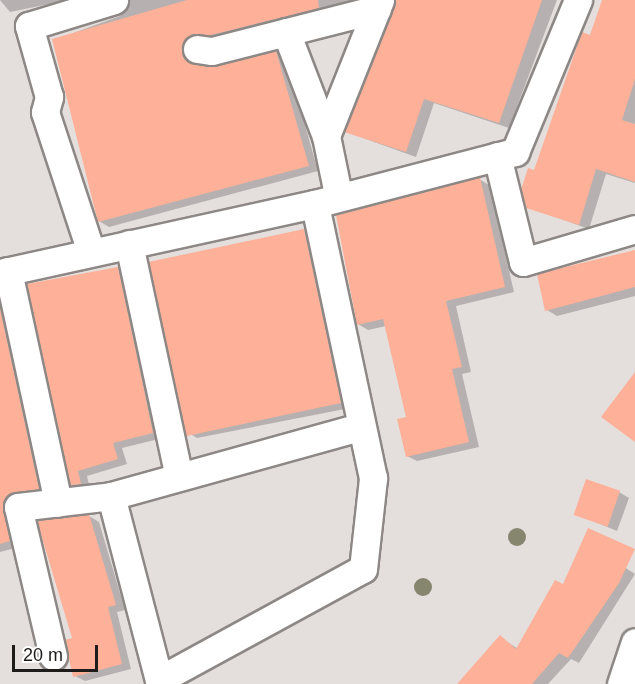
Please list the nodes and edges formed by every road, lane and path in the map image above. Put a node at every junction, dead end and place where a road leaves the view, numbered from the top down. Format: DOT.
graph roads {
  1 [pos="114,0"];
  2 [pos="578,0"];
  3 [pos="379,4"];
  4 [pos="286,32"];
  5 [pos="196,50"];
  6 [pos="326,136"];
  7 [pos="496,156"];
  8 [pos="327,199"];
  9 [pos="635,229"];
  10 [pos="129,244"];
  11 [pos="91,252"];
  12 [pos="4,272"];
  13 [pos="358,427"];
  14 [pos="179,477"];
  15 [pos="111,496"];
  16 [pos="58,503"];
  17 [pos="635,642"];
  18 [pos="53,656"];
  19 [pos="621,684"];
  1 -- 11 [label="street"];
  2 -- 7 [label="street"];
  3 -- 4 [label="street"];
  3 -- 6 [label="street"];
  4 -- 5 [label="street"];
  4 -- 6 [label="street"];
  6 -- 8 [label="street"];
  7 -- 8 [label="street"];
  7 -- 9 [label="street"];
  8 -- 10 [label="street"];
  8 -- 13 [label="street"];
  10 -- 11 [label="street"];
  10 -- 14 [label="street"];
  11 -- 12 [label="street"];
  12 -- 16 [label="street"];
  13 -- 14 [label="street"];
  13 -- 15 [label="street"];
  14 -- 15 [label="street"];
  15 -- 16 [label="street"];
  16 -- 18 [label="street"];
  17 -- 19 [label="street"];
}
